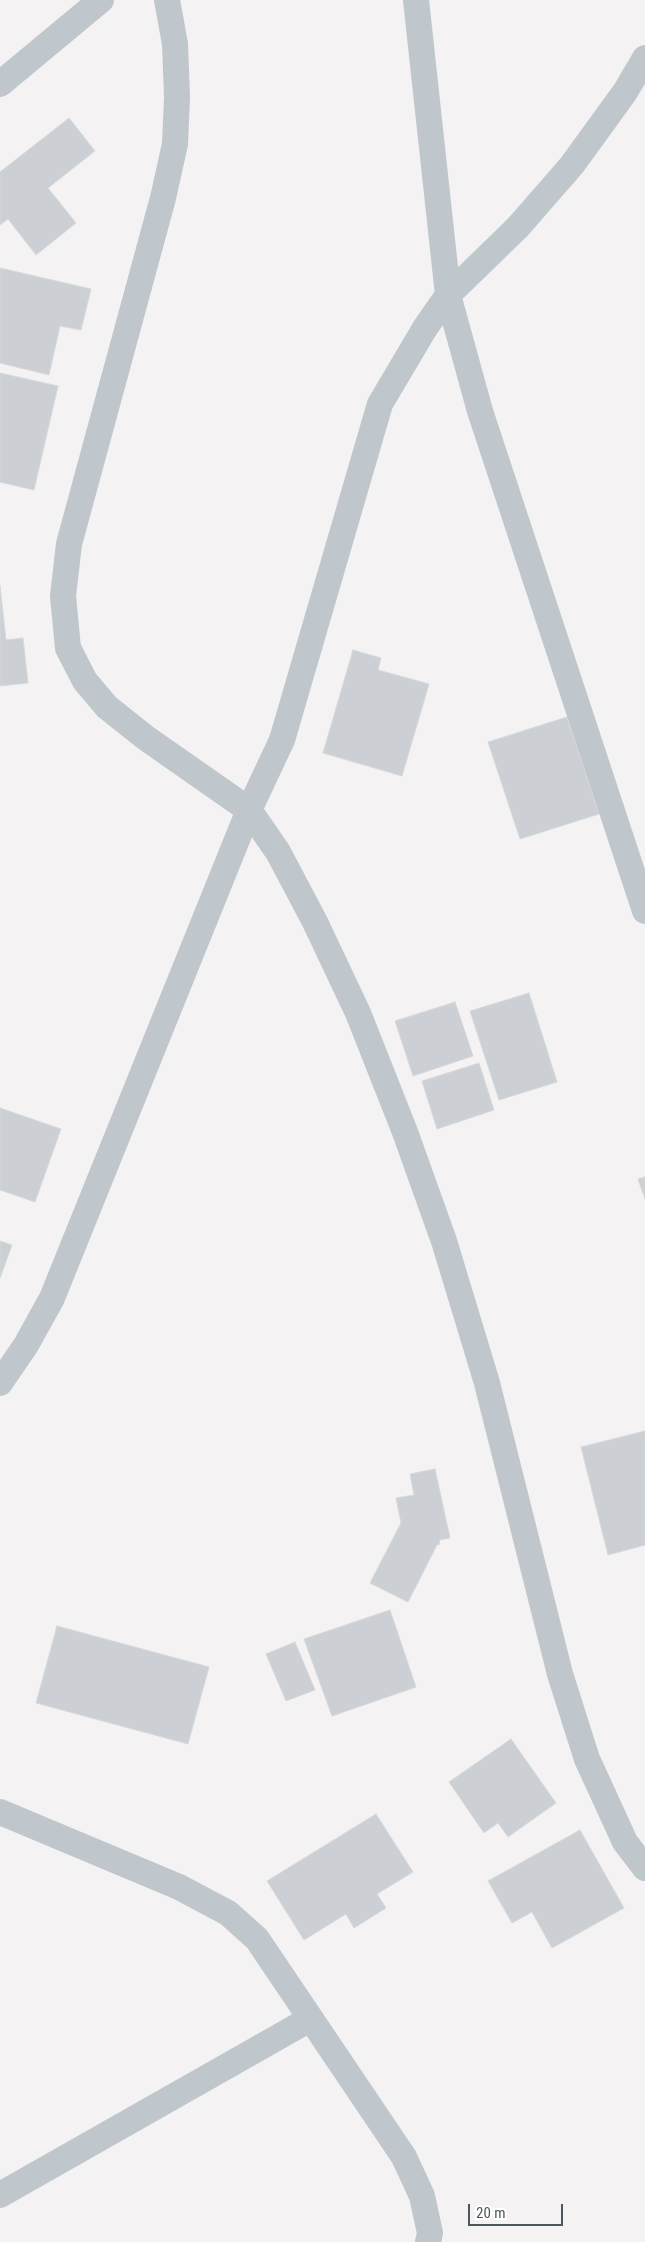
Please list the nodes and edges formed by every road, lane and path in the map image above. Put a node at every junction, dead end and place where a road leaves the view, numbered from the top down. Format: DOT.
graph roads {
  1 [pos="101,0"];
  2 [pos="167,0"];
  3 [pos="416,0"];
  4 [pos="645,58"];
  5 [pos="0,84"];
  6 [pos="448,295"];
  7 [pos="250,810"];
  8 [pos="645,911"];
  9 [pos="0,1383"];
  10 [pos="0,1812"];
  11 [pos="645,1868"];
  12 [pos="310,2019"];
  13 [pos="0,2195"];
  14 [pos="428,2242"];
  1 -- 5 [label="street"];
  2 -- 7 [label="street"];
  3 -- 6 [label="street"];
  4 -- 6 [label="street"];
  6 -- 7 [label="street"];
  6 -- 8 [label="street"];
  7 -- 9 [label="street"];
  7 -- 11 [label="street"];
  10 -- 12 [label="street"];
  12 -- 13 [label="street"];
  12 -- 14 [label="street"];
}
